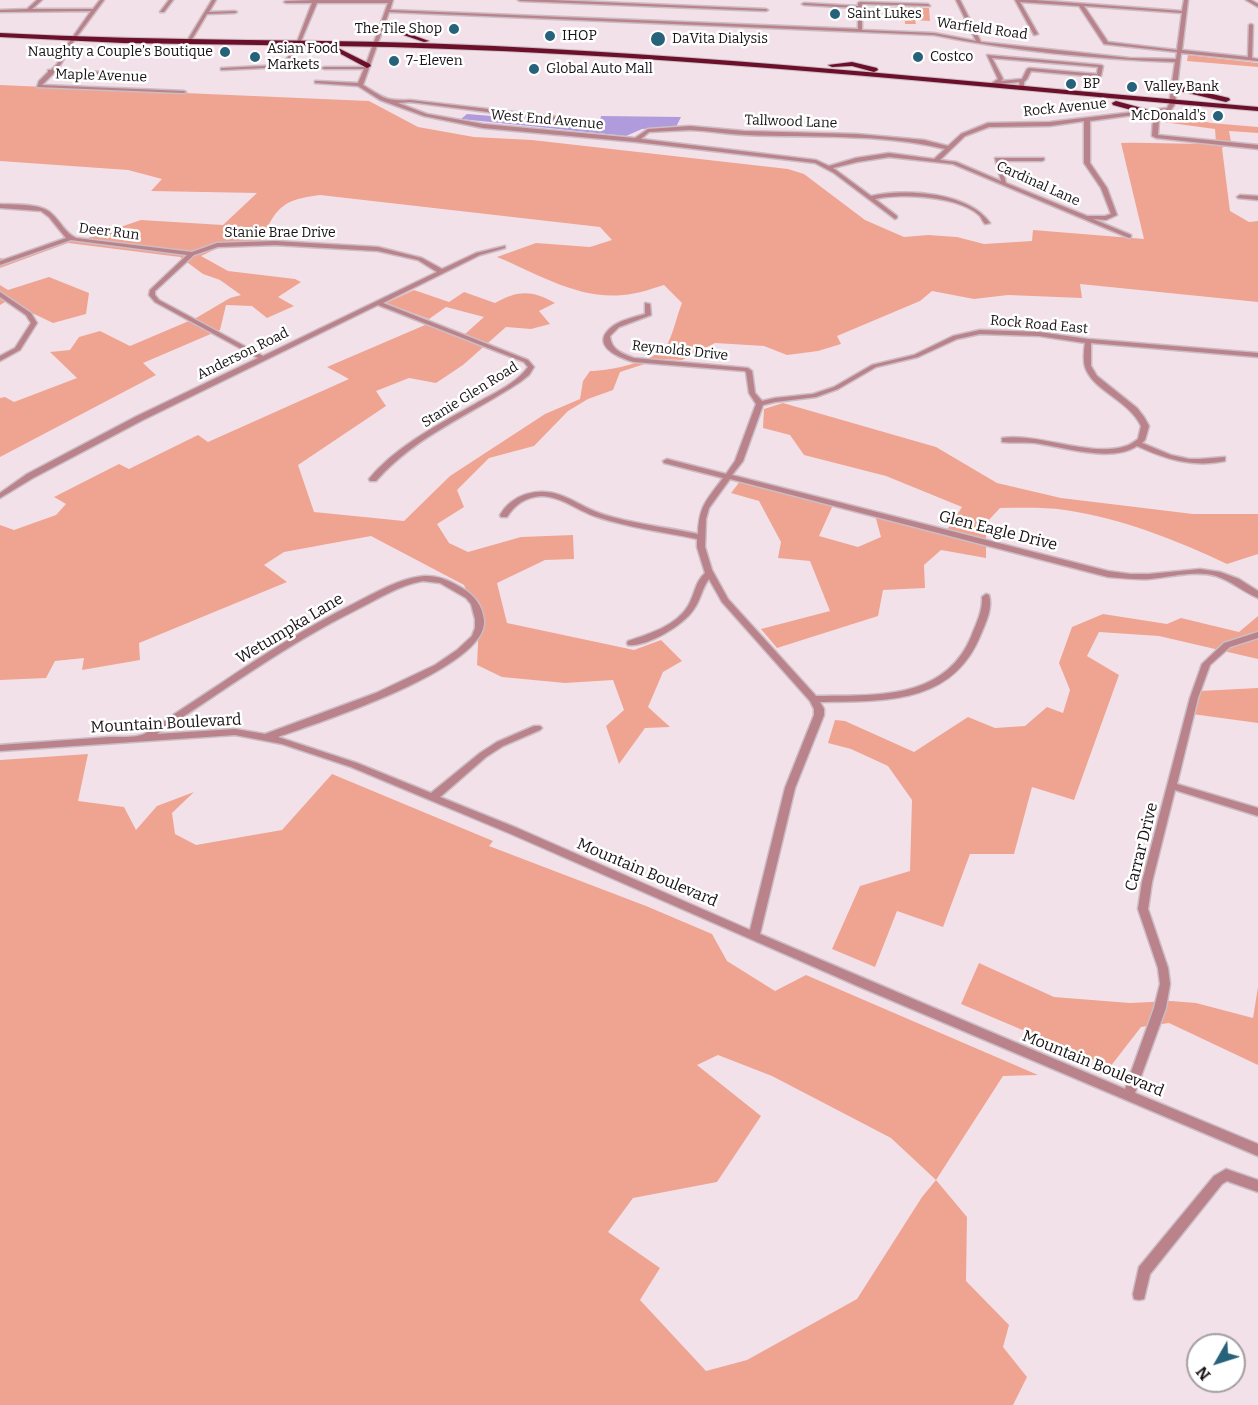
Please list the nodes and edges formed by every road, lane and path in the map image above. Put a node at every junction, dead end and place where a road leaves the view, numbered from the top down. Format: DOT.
graph roads {
  1 [pos="39,0"];
  2 [pos="102,0"];
  3 [pos="171,0"];
  4 [pos="214,0"];
  5 [pos="520,0"];
  6 [pos="958,0"];
  7 [pos="1017,0"];
  8 [pos="1186,0"];
  9 [pos="1248,0"];
  10 [pos="316,1"];
  11 [pos="390,1"];
  12 [pos="545,1"];
  13 [pos="593,1"];
  14 [pos="286,2"];
  15 [pos="639,2"];
  16 [pos="745,3"];
  17 [pos="860,3"];
  18 [pos="804,4"];
  19 [pos="928,5"];
  20 [pos="1081,5"];
  21 [pos="1258,6"];
  22 [pos="744,9"];
  23 [pos="28,10"];
  24 [pos="95,10"];
  25 [pos="766,10"];
  26 [pos="0,11"];
  27 [pos="162,11"];
  28 [pos="387,11"];
  29 [pos="235,12"];
  30 [pos="1184,12"];
  31 [pos="205,13"];
  32 [pos="584,20"];
  33 [pos="741,26"];
  34 [pos="1251,26"];
  35 [pos="380,29"];
  36 [pos="860,31"];
  37 [pos="1036,34"];
  38 [pos="0,35"];
  39 [pos="471,38"];
  40 [pos="73,39"];
  41 [pos="189,40"];
  42 [pos="301,42"];
  43 [pos="979,42"];
  44 [pos="374,43"];
  45 [pos="461,44"];
  46 [pos="479,45"];
  47 [pos="518,47"];
  48 [pos="555,49"];
  49 [pos="1179,51"];
  50 [pos="351,56"];
  51 [pos="370,56"];
  52 [pos="1250,59"];
  53 [pos="1258,60"];
  54 [pos="1178,61"];
  55 [pos="848,64"];
  56 [pos="832,65"];
  57 [pos="367,67"];
  58 [pos="792,67"];
  59 [pos="324,68"];
  60 [pos="223,69"];
  61 [pos="50,71"];
  62 [pos="128,74"];
  63 [pos="317,82"];
  64 [pos="997,82"];
  65 [pos="977,83"];
  66 [pos="1023,83"];
  67 [pos="360,85"];
  68 [pos="184,92"];
  69 [pos="1070,93"];
  70 [pos="1173,95"];
  71 [pos="393,103"];
  72 [pos="1122,105"];
  73 [pos="1257,108"];
  74 [pos="1150,113"];
  75 [pos="1122,114"];
  76 [pos="557,119"];
  77 [pos="1087,119"];
  78 [pos="636,140"];
  79 [pos="1258,147"];
  80 [pos="949,148"];
  81 [pos="1042,159"];
  82 [pos="936,160"];
  83 [pos="829,168"];
  84 [pos="1004,182"];
  85 [pos="1240,197"];
  86 [pos="871,198"];
  87 [pos="1258,198"];
  88 [pos="0,206"];
  89 [pos="895,217"];
  90 [pos="1083,217"];
  91 [pos="987,223"];
  92 [pos="1129,237"];
  93 [pos="69,239"];
  94 [pos="503,248"];
  95 [pos="192,254"];
  96 [pos="0,263"];
  97 [pos="442,272"];
  98 [pos="0,294"];
  99 [pos="378,303"];
  100 [pos="647,304"];
  101 [pos="1088,341"];
  102 [pos="1258,355"];
  103 [pos="262,358"];
  104 [pos="0,359"];
  105 [pos="760,404"];
  106 [pos="1005,440"];
  107 [pos="1138,444"];
  108 [pos="1222,459"];
  109 [pos="667,461"];
  110 [pos="727,477"];
  111 [pos="373,479"];
  112 [pos="0,496"];
  113 [pos="504,516"];
  114 [pos="701,537"];
  115 [pos="710,573"];
  116 [pos="1258,595"];
  117 [pos="986,597"];
  118 [pos="1258,634"];
  119 [pos="631,642"];
  120 [pos="814,699"];
  121 [pos="537,728"];
  122 [pos="268,737"];
  123 [pos="144,739"];
  124 [pos="0,748"];
  125 [pos="1172,786"];
  126 [pos="432,798"];
  127 [pos="1258,812"];
  128 [pos="754,934"];
  129 [pos="1129,1094"];
  130 [pos="1258,1150"];
  131 [pos="1258,1186"];
  132 [pos="1139,1294"];
  1 -- 23 [label="street"];
  2 -- 24 [label="street, Maple Avenue"];
  3 -- 27 [label="street"];
  4 -- 31 [label="street"];
  5 -- 12 [label="street"];
  6 -- 43 [label="street"];
  7 -- 20 [label="street"];
  7 -- 37 [label="street"];
  8 -- 30 [label="street"];
  9 -- 21 [label="street"];
  10 -- 11 [label="street"];
  10 -- 14 [label="street"];
  10 -- 42 [label="street"];
  11 -- 28 [label="street"];
  12 -- 13 [label="street"];
  13 -- 15 [label="street"];
  13 -- 32 [label="street"];
  15 -- 22 [label="street"];
  16 -- 22 [label="street"];
  17 -- 18 [label="street"];
  17 -- 19 [label="street"];
  17 -- 36 [label="street"];
  20 -- 30 [label="street"];
  20 -- 49 [label="street"];
  22 -- 25 [label="street"];
  22 -- 33 [label="street"];
  23 -- 24 [label="street"];
  23 -- 26 [label="street"];
  24 -- 40 [label="street, Maple Avenue"];
  28 -- 32 [label="street, Warfield Road"];
  28 -- 35 [label="street"];
  29 -- 31 [label="street"];
  30 -- 49 [label="street"];
  31 -- 41 [label="street"];
  32 -- 33 [label="street, Warfield Road"];
  33 -- 36 [label="street, Warfield Road"];
  34 -- 52 [label="street"];
  35 -- 44 [label="street"];
  35 -- 45 [label="highway"];
  36 -- 43 [label="street, Warfield Road"];
  38 -- 40 [label="highway"];
  38 -- 40 [label="highway"];
  39 -- 46 [label="highway"];
  40 -- 41 [label="highway"];
  40 -- 42 [label="highway"];
  40 -- 61 [label="street, Maple Avenue"];
  41 -- 42 [label="highway"];
  42 -- 44 [label="highway"];
  42 -- 50 [label="highway"];
  42 -- 60 [label="street"];
  43 -- 54 [label="street, Warfield Road"];
  44 -- 45 [label="highway"];
  44 -- 51 [label="street"];
  44 -- 69 [label="highway"];
  45 -- 46 [label="highway"];
  46 -- 47 [label="highway"];
  47 -- 48 [label="highway"];
  47 -- 48 [label="highway"];
  48 -- 58 [label="highway"];
  49 -- 52 [label="street"];
  49 -- 54 [label="street"];
  50 -- 51 [label="highway"];
  50 -- 57 [label="highway"];
  51 -- 57 [label="street"];
  52 -- 53 [label="street"];
  54 -- 70 [label="street"];
  55 -- 56 [label="highway"];
  55 -- 58 [label="highway"];
  55 -- 65 [label="highway"];
  57 -- 59 [label="street"];
  57 -- 67 [label="street"];
  58 -- 65 [label="highway"];
  61 -- 62 [label="street"];
  61 -- 68 [label="street, Maple Avenue"];
  63 -- 67 [label="street"];
  64 -- 65 [label="highway"];
  64 -- 66 [label="highway"];
  64 -- 66 [label="street"];
  66 -- 70 [label="highway"];
  67 -- 71 [label="street, West End Avenue"];
  69 -- 70 [label="highway"];
  69 -- 72 [label="highway"];
  70 -- 73 [label="highway"];
  70 -- 73 [label="highway"];
  70 -- 74 [label="street, Rock Avenue"];
  71 -- 76 [label="street"];
  71 -- 78 [label="street, West End Avenue"];
  72 -- 74 [label="highway"];
  72 -- 75 [label="highway"];
  74 -- 75 [label="street, Rock Avenue"];
  74 -- 79 [label="street"];
  75 -- 77 [label="street, Rock Avenue"];
  77 -- 80 [label="street, Rock Avenue"];
  77 -- 90 [label="street"];
  78 -- 80 [label="street, Tallwood Lane"];
  78 -- 83 [label="street, West End Avenue"];
  80 -- 82 [label="street, Rock Avenue"];
  81 -- 84 [label="street"];
  82 -- 83 [label="street"];
  82 -- 84 [label="street, Cardinal Lane"];
  83 -- 86 [label="street, West End Avenue"];
  84 -- 90 [label="street, Cardinal Lane"];
  85 -- 87 [label="street"];
  86 -- 89 [label="street, West End Avenue"];
  86 -- 91 [label="street"];
  88 -- 93 [label="street, Deer Run"];
  90 -- 92 [label="street, Cardinal Lane"];
  93 -- 95 [label="street, Deer Run"];
  93 -- 96 [label="street"];
  94 -- 97 [label="street, Anderson Road"];
  95 -- 97 [label="street, Stanie Brae Drive"];
  95 -- 103 [label="street, Stanie Brae Drive"];
  97 -- 99 [label="street, Anderson Road"];
  98 -- 104 [label="street"];
  99 -- 103 [label="street, Anderson Road"];
  99 -- 111 [label="street, Stanie Glen Road"];
  100 -- 105 [label="street, Reynolds Drive"];
  101 -- 102 [label="street, Rock Road East"];
  101 -- 105 [label="street, Rock Road East"];
  101 -- 107 [label="street"];
  103 -- 112 [label="street, Anderson Road"];
  105 -- 110 [label="street"];
  106 -- 107 [label="street"];
  107 -- 108 [label="street"];
  109 -- 110 [label="street, Glen Eagle Drive"];
  110 -- 114 [label="street"];
  110 -- 116 [label="street, Glen Eagle Drive"];
  113 -- 114 [label="street"];
  114 -- 115 [label="street"];
  115 -- 119 [label="street"];
  115 -- 120 [label="street"];
  117 -- 120 [label="street"];
  118 -- 125 [label="street, Carrar Drive"];
  120 -- 128 [label="street"];
  121 -- 126 [label="street"];
  122 -- 123 [label="street, Mountain Boulevard"];
  122 -- 123 [label="street, Wetumpka Lane"];
  122 -- 126 [label="street, Mountain Boulevard"];
  123 -- 124 [label="street, Mountain Boulevard"];
  125 -- 127 [label="street"];
  125 -- 129 [label="street, Carrar Drive"];
  126 -- 128 [label="street, Mountain Boulevard"];
  128 -- 129 [label="street, Mountain Boulevard"];
  129 -- 130 [label="street, Mountain Boulevard"];
  131 -- 132 [label="street"];
}
